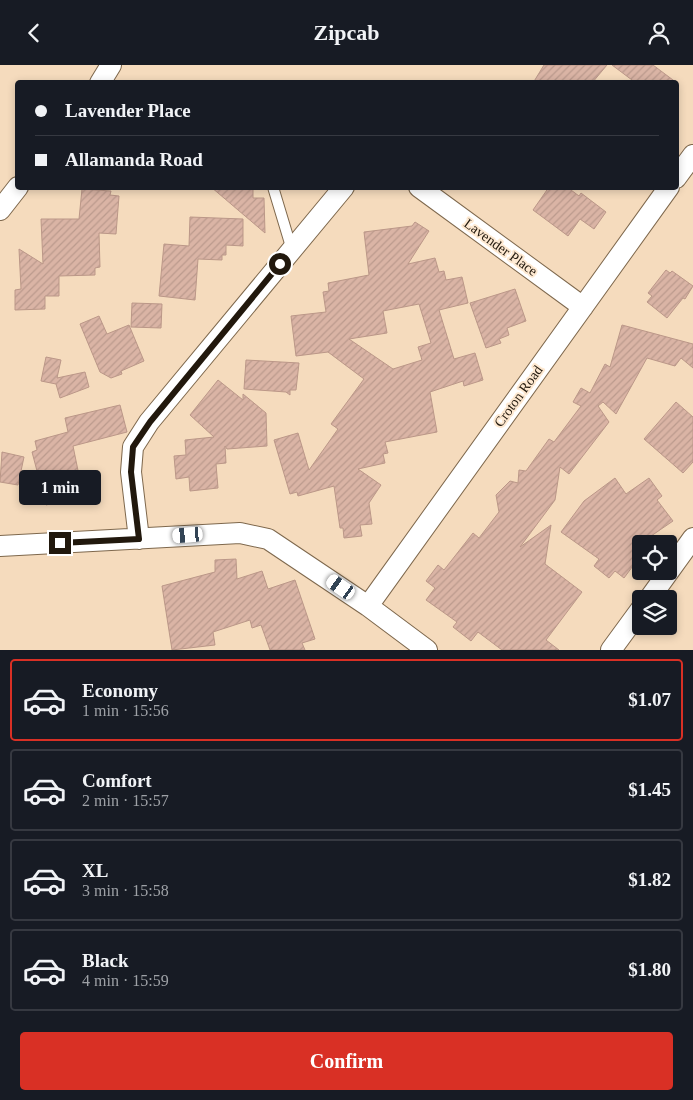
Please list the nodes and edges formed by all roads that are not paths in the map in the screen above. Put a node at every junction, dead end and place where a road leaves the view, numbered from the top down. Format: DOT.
graph roads {
  1 [pos="111,65"];
  2 [pos="102,80"];
  3 [pos="693,155"];
  4 [pos="679,174"];
  5 [pos="16,190"];
  6 [pos="273,190"];
  7 [pos="342,190"];
  8 [pos="423,190"];
  9 [pos="668,190"];
  10 [pos="0,210"];
  11 [pos="292,250"];
  12 [pos="583,307"];
  13 [pos="693,538"];
  14 [pos="139,539"];
  15 [pos="0,546"];
  16 [pos="655,590"];
  17 [pos="368,606"];
  18 [pos="632,621"];
  19 [pos="427,650"];
  20 [pos="611,650"];
  1 -- 2 [label="street"];
  3 -- 4 [label="street"];
  5 -- 10 [label="street"];
  6 -- 11 [label="lane"];
  7 -- 11 [label="street"];
  8 -- 12 [label="street, Lavender Place"];
  9 -- 12 [label="street, Croton Road"];
  11 -- 14 [label="street"];
  12 -- 17 [label="street, Croton Road"];
  13 -- 16 [label="street"];
  14 -- 15 [label="street"];
  14 -- 17 [label="street"];
  17 -- 19 [label="street"];
  18 -- 20 [label="street"];
}
